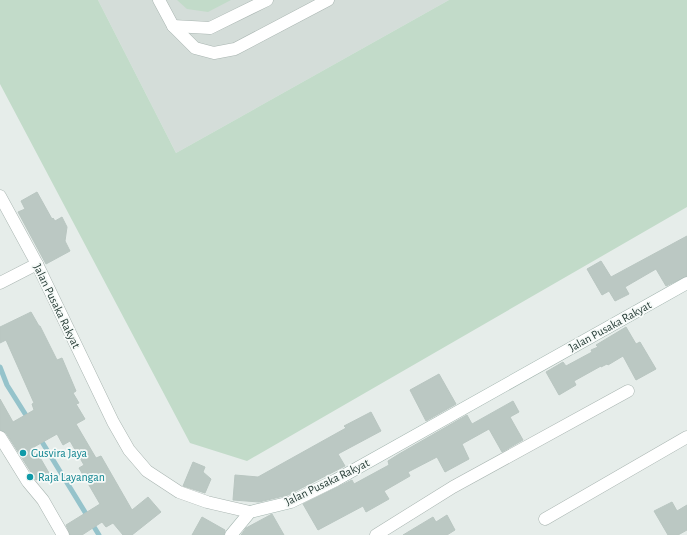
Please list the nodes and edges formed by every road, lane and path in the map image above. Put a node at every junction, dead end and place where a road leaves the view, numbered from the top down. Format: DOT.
graph roads {
  1 [pos="159,0"];
  2 [pos="267,0"];
  3 [pos="328,0"];
  4 [pos="173,26"];
  5 [pos="0,196"];
  6 [pos="36,264"];
  7 [pos="0,283"];
  8 [pos="687,283"];
  9 [pos="628,391"];
  10 [pos="0,437"];
  11 [pos="687,437"];
  12 [pos="250,512"];
  13 [pos="545,519"];
  14 [pos="63,535"];
  15 [pos="231,535"];
  16 [pos="376,535"];
  1 -- 4 [label="street"];
  2 -- 4 [label="street"];
  3 -- 4 [label="street"];
  5 -- 6 [label="street, Jalan Pusaka Rakyat"];
  6 -- 7 [label="street"];
  6 -- 12 [label="street, Jalan Pusaka Rakyat"];
  8 -- 12 [label="street, Jalan Pusaka Rakyat"];
  9 -- 16 [label="street"];
  10 -- 14 [label="street"];
  11 -- 13 [label="street"];
  12 -- 15 [label="street"];
}
